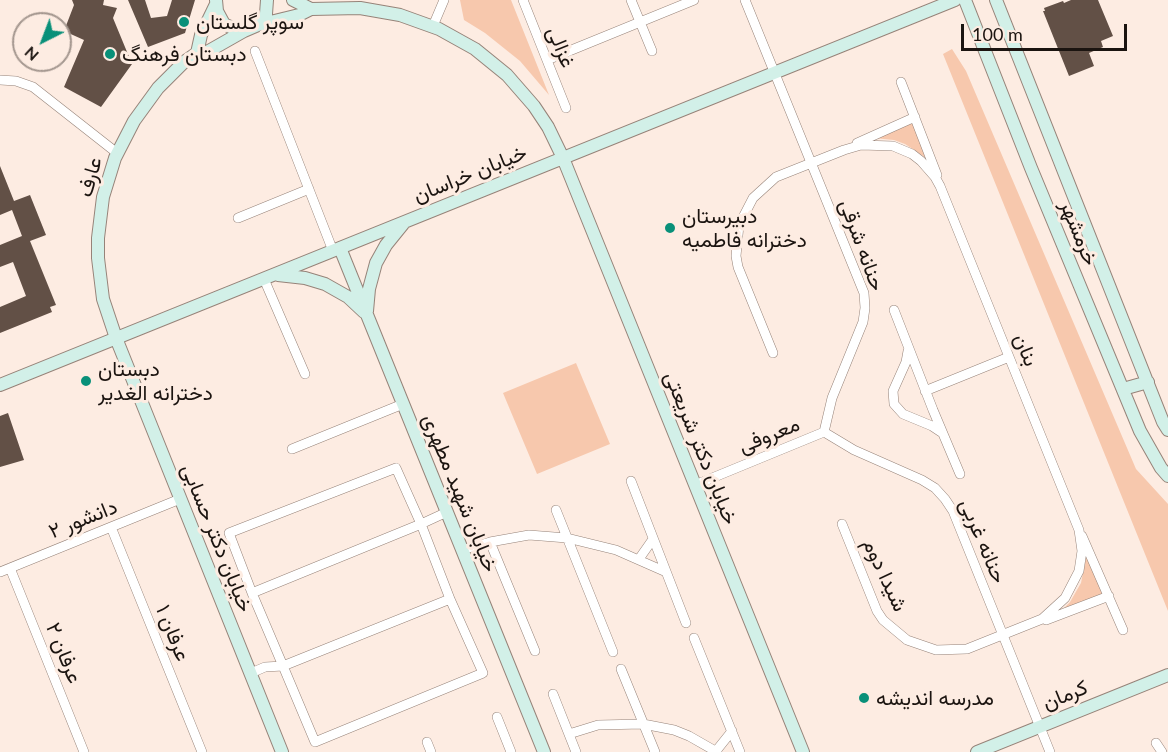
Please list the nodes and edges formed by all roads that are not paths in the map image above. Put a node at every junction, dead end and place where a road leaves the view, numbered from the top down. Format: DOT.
graph roads {
  1 [pos="267,0"];
  2 [pos="293,0"];
  3 [pos="444,0"];
  4 [pos="523,0"];
  5 [pos="631,0"];
  6 [pos="694,0"];
  7 [pos="745,0"];
  8 [pos="955,0"];
  9 [pos="965,0"];
  10 [pos="996,0"];
  11 [pos="216,2"];
  12 [pos="312,9"];
  13 [pos="640,22"];
  14 [pos="258,25"];
  15 [pos="433,26"];
  16 [pos="244,31"];
  17 [pos="255,51"];
  18 [pos="652,51"];
  19 [pos="197,53"];
  20 [pos="547,60"];
  21 [pos="775,72"];
  22 [pos="0,81"];
  23 [pos="901,82"];
  24 [pos="566,108"];
  25 [pos="915,117"];
  26 [pos="844,150"];
  27 [pos="117,153"];
  28 [pos="563,158"];
  29 [pos="812,162"];
  30 [pos="940,186"];
  31 [pos="309,189"];
  32 [pos="238,218"];
  33 [pos="407,221"];
  34 [pos="337,249"];
  35 [pos="268,277"];
  36 [pos="894,310"];
  37 [pos="367,315"];
  38 [pos="116,338"];
  39 [pos="908,346"];
  40 [pos="773,353"];
  41 [pos="1009,357"];
  42 [pos="905,366"];
  43 [pos="917,373"];
  44 [pos="305,374"];
  45 [pos="1148,382"];
  46 [pos="0,385"];
  47 [pos="1122,389"];
  48 [pos="925,391"];
  49 [pos="403,404"];
  50 [pos="933,411"];
  51 [pos="928,424"];
  52 [pos="1168,430"];
  53 [pos="824,432"];
  54 [pos="944,436"];
  55 [pos="292,449"];
  56 [pos="960,474"];
  57 [pos="1168,476"];
  58 [pos="631,481"];
  59 [pos="695,485"];
  60 [pos="180,499"];
  61 [pos="556,510"];
  62 [pos="447,512"];
  63 [pos="421,524"];
  64 [pos="842,524"];
  65 [pos="111,527"];
  66 [pos="1079,530"];
  67 [pos="567,538"];
  68 [pos="653,539"];
  69 [pos="490,542"];
  70 [pos="462,550"];
  71 [pos="639,559"];
  72 [pos="10,568"];
  73 [pos="0,572"];
  74 [pos="666,572"];
  75 [pos="252,593"];
  76 [pos="1109,596"];
  77 [pos="450,599"];
  78 [pos="686,623"];
  79 [pos="1029,625"];
  80 [pos="1122,630"];
  81 [pos="1003,635"];
  82 [pos="694,638"];
  83 [pos="536,651"];
  84 [pos="613,652"];
  85 [pos="283,666"];
  86 [pos="621,669"];
  87 [pos="251,673"];
  88 [pos="1168,675"];
  89 [pos="553,694"];
  90 [pos="497,717"];
  91 [pos="644,724"];
  92 [pos="1040,727"];
  93 [pos="732,732"];
  94 [pos="569,734"];
  95 [pos="427,742"];
  96 [pos="1156,743"];
  97 [pos="717,751"];
  98 [pos="84,752"];
  99 [pos="202,752"];
  100 [pos="282,752"];
  101 [pos="431,752"];
  102 [pos="511,752"];
  103 [pos="544,752"];
  104 [pos="576,752"];
  105 [pos="655,752"];
  106 [pos="740,752"];
  107 [pos="803,752"];
  108 [pos="977,752"];
  109 [pos="1050,752"];
  110 [pos="1162,752"];
  1 -- 14 [label="street"];
  2 -- 12 [label="street"];
  3 -- 15 [label="street"];
  4 -- 20 [label="street, غزالی"];
  5 -- 13 [label="street"];
  6 -- 13 [label="street"];
  7 -- 21 [label="street, حنانه شرقی"];
  8 -- 21 [label="street, خیابان خراسان"];
  9 -- 47 [label="street, خرمشهر"];
  10 -- 45 [label="street, خرمشهر"];
  11 -- 16 [label="street"];
  11 -- 19 [label="street"];
  12 -- 14 [label="street"];
  12 -- 15 [label="street"];
  13 -- 18 [label="street"];
  13 -- 20 [label="street"];
  14 -- 16 [label="street, عارف"];
  15 -- 28 [label="street"];
  16 -- 19 [label="street, عارف"];
  17 -- 31 [label="street"];
  19 -- 27 [label="street, عارف"];
  20 -- 24 [label="street, غزالی"];
  21 -- 28 [label="street, خیابان خراسان"];
  21 -- 29 [label="street, حنانه شرقی"];
  22 -- 27 [label="street"];
  23 -- 25 [label="street"];
  25 -- 26 [label="street"];
  25 -- 30 [label="street"];
  26 -- 29 [label="street, بنان"];
  26 -- 30 [label="street, بنان"];
  27 -- 38 [label="street, عارف"];
  28 -- 33 [label="street, خیابان خراسان"];
  28 -- 59 [label="street, خیابان دکتر شریعتی"];
  29 -- 40 [label="street, بنان"];
  29 -- 53 [label="street, حنانه شرقی"];
  30 -- 41 [label="street, بنان"];
  31 -- 32 [label="street"];
  31 -- 34 [label="street"];
  33 -- 34 [label="street, خیابان خراسان"];
  33 -- 37 [label="street"];
  34 -- 35 [label="street, خیابان خراسان"];
  34 -- 37 [label="street, خیابان شهید مطهری"];
  35 -- 37 [label="street"];
  35 -- 38 [label="street, خیابان خراسان"];
  35 -- 44 [label="street"];
  36 -- 39 [label="street"];
  37 -- 49 [label="street, خیابان شهید مطهری"];
  38 -- 46 [label="street, خیابان خراسان"];
  38 -- 60 [label="street, خیابان دکتر حسابی"];
  39 -- 42 [label="street"];
  39 -- 43 [label="street"];
  41 -- 48 [label="street"];
  41 -- 66 [label="street, بنان"];
  42 -- 43 [label="street"];
  42 -- 51 [label="street"];
  43 -- 48 [label="street"];
  45 -- 47 [label="street"];
  45 -- 52 [label="street, خرمشهر"];
  47 -- 57 [label="street, خرمشهر"];
  48 -- 50 [label="street"];
  49 -- 55 [label="street"];
  49 -- 62 [label="street, خیابان شهید مطهری"];
  50 -- 51 [label="street"];
  50 -- 54 [label="street"];
  51 -- 54 [label="street"];
  53 -- 59 [label="street, معروفی"];
  53 -- 81 [label="street, حنانه غربی"];
  54 -- 56 [label="street"];
  58 -- 68 [label="street"];
  59 -- 107 [label="street, خیابان دکتر شریعتی"];
  60 -- 65 [label="street, دانشور ۲"];
  60 -- 87 [label="street, خیابان دکتر حسابی"];
  61 -- 67 [label="street"];
  62 -- 63 [label="street"];
  62 -- 70 [label="street, خیابان شهید مطهری"];
  63 -- 75 [label="street"];
  63 -- 75 [label="street"];
  63 -- 77 [label="street"];
  64 -- 81 [label="street, شیدا دوم"];
  65 -- 72 [label="street, دانشور ۲"];
  65 -- 99 [label="street, عرفان ۱"];
  66 -- 76 [label="street"];
  66 -- 79 [label="street, بنان"];
  67 -- 69 [label="street"];
  67 -- 71 [label="street"];
  67 -- 84 [label="street"];
  68 -- 71 [label="street"];
  68 -- 74 [label="street"];
  69 -- 70 [label="street"];
  69 -- 83 [label="street"];
  70 -- 103 [label="street, خیابان شهید مطهری"];
  71 -- 74 [label="street"];
  72 -- 73 [label="street, دانشور ۲"];
  72 -- 98 [label="street, عرفان ۲"];
  74 -- 78 [label="street"];
  75 -- 85 [label="street"];
  76 -- 79 [label="street"];
  76 -- 80 [label="street"];
  77 -- 85 [label="street"];
  77 -- 85 [label="street"];
  79 -- 81 [label="street, بنان"];
  81 -- 92 [label="street, حنانه غربی"];
  82 -- 93 [label="street"];
  85 -- 87 [label="street"];
  86 -- 91 [label="street"];
  87 -- 100 [label="street, خیابان دکتر حسابی"];
  88 -- 92 [label="street, کرمان"];
  89 -- 94 [label="street"];
  90 -- 102 [label="street"];
  91 -- 94 [label="street"];
  91 -- 97 [label="street"];
  91 -- 105 [label="street"];
  92 -- 108 [label="street, کرمان"];
  92 -- 109 [label="street, حنانه غربی"];
  93 -- 97 [label="street"];
  93 -- 106 [label="street"];
  94 -- 104 [label="street"];
  95 -- 101 [label="street"];
  96 -- 110 [label="street"];
}
